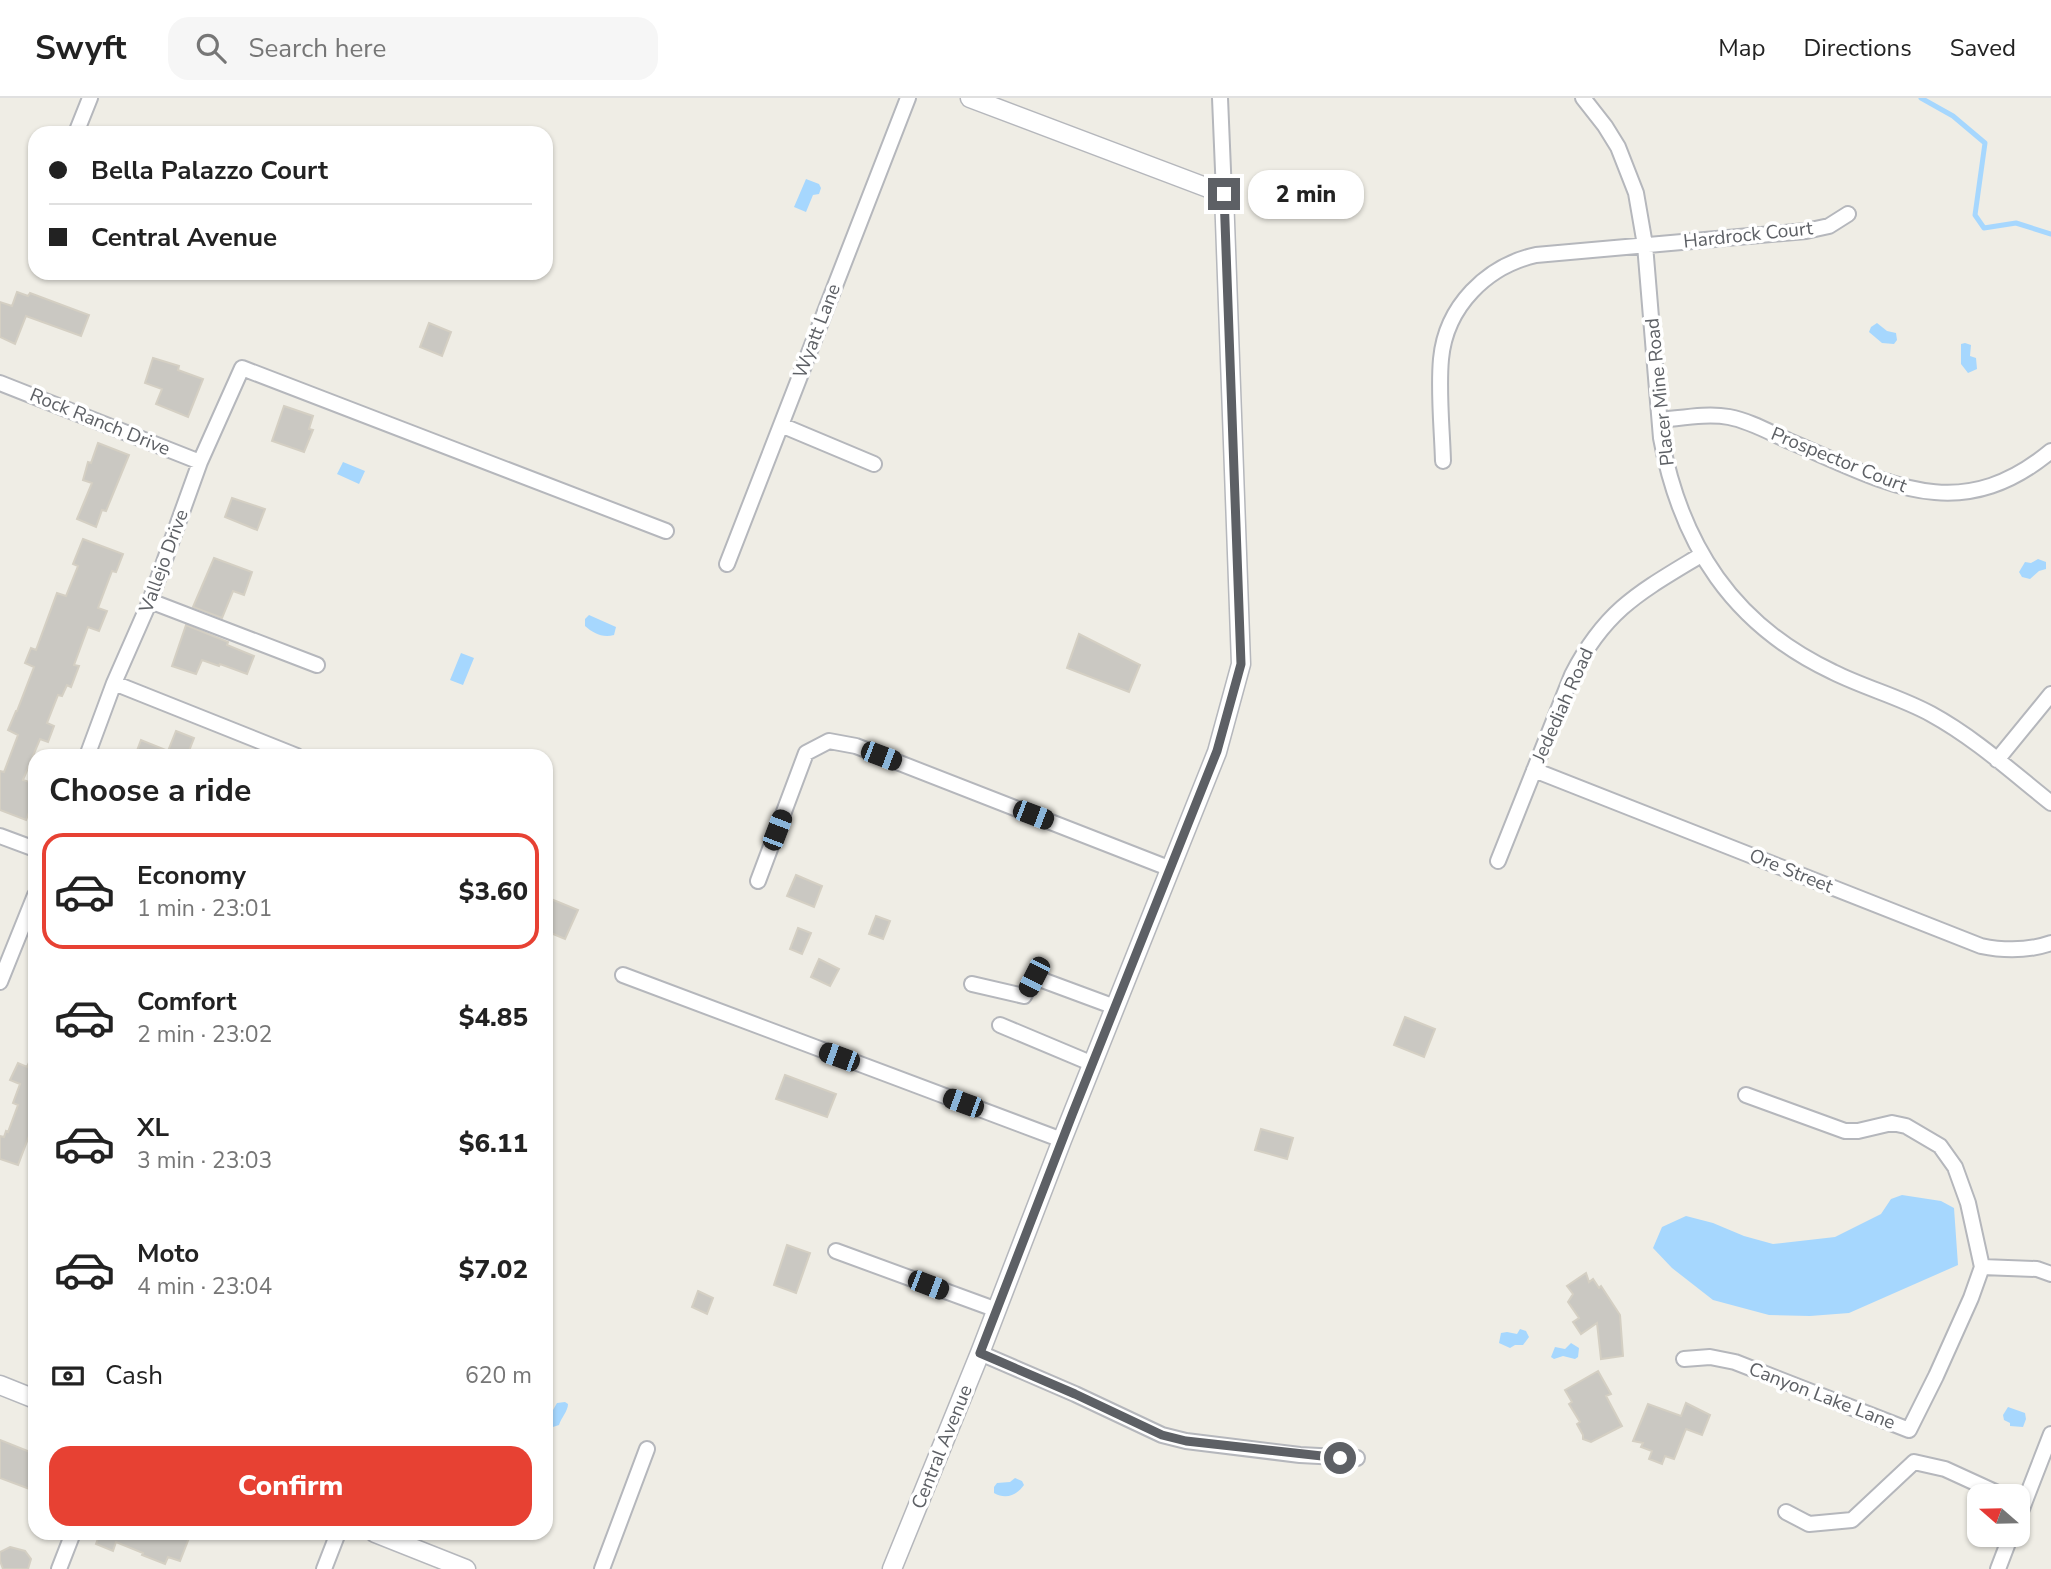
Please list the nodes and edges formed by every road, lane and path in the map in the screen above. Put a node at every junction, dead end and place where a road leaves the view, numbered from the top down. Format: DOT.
graph roads {
  1 [pos="90,98"];
  2 [pos="908,98"];
  3 [pos="970,98"];
  4 [pos="1220,98"];
  5 [pos="1583,98"];
  6 [pos="79,126"];
  7 [pos="1224,194"];
  8 [pos="1848,214"];
  9 [pos="1645,245"];
  10 [pos="0,383"];
  11 [pos="1660,420"];
  12 [pos="781,425"];
  13 [pos="2051,451"];
  14 [pos="1443,461"];
  15 [pos="201,462"];
  16 [pos="874,464"];
  17 [pos="666,531"];
  18 [pos="1701,555"];
  19 [pos="727,564"];
  20 [pos="150,601"];
  21 [pos="317,665"];
  22 [pos="114,683"];
  23 [pos="2051,694"];
  24 [pos="90,749"];
  25 [pos="279,749"];
  26 [pos="1997,760"];
  27 [pos="1534,770"];
  28 [pos="2051,803"];
  29 [pos="0,836"];
  30 [pos="28,846"];
  31 [pos="1498,861"];
  32 [pos="1171,869"];
  33 [pos="758,881"];
  34 [pos="28,912"];
  35 [pos="2051,943"];
  36 [pos="623,975"];
  37 [pos="0,982"];
  38 [pos="972,984"];
  39 [pos="1115,1007"];
  40 [pos="999,1026"];
  41 [pos="1093,1064"];
  42 [pos="1745,1095"];
  43 [pos="1062,1140"];
  44 [pos="836,1251"];
  45 [pos="1982,1267"];
  46 [pos="2051,1274"];
  47 [pos="997,1310"];
  48 [pos="980,1353"];
  49 [pos="1684,1359"];
  50 [pos="0,1385"];
  51 [pos="28,1396"];
  52 [pos="2051,1434"];
  53 [pos="647,1449"];
  54 [pos="1357,1458"];
  55 [pos="1978,1484"];
  56 [pos="2030,1485"];
  57 [pos="1786,1512"];
  58 [pos="70,1540"];
  59 [pos="335,1540"];
  60 [pos="389,1540"];
  61 [pos="2006,1547"];
  62 [pos="438,1564"];
  63 [pos="59,1569"];
  64 [pos="324,1569"];
  65 [pos="466,1569"];
  66 [pos="602,1569"];
  67 [pos="892,1569"];
  68 [pos="1998,1569"];
  1 -- 6 [label="street"];
  2 -- 12 [label="street, Wyatt Lane"];
  3 -- 7 [label="street"];
  4 -- 7 [label="street"];
  5 -- 9 [label="street, Placer Mine Road"];
  7 -- 32 [label="street, Central Avenue"];
  8 -- 9 [label="street, Hardrock Court"];
  9 -- 11 [label="street, Placer Mine Road"];
  9 -- 14 [label="street, Hardrock Court"];
  10 -- 15 [label="street, Rock Ranch Drive"];
  11 -- 13 [label="street, Prospector Court"];
  11 -- 18 [label="street, Placer Mine Road"];
  12 -- 16 [label="street"];
  12 -- 19 [label="street, Wyatt Lane"];
  15 -- 17 [label="street, Vallejo Drive"];
  15 -- 20 [label="street, Vallejo Drive"];
  18 -- 26 [label="street, Placer Mine Road"];
  18 -- 27 [label="street, Jedediah Road"];
  20 -- 21 [label="street"];
  20 -- 22 [label="street, Vallejo Drive"];
  22 -- 24 [label="street, Vallejo Drive"];
  22 -- 25 [label="street"];
  23 -- 26 [label="street"];
  26 -- 28 [label="street, Placer Mine Road"];
  27 -- 31 [label="street, Jedediah Road"];
  27 -- 35 [label="street, Ore Street"];
  29 -- 30 [label="street"];
  32 -- 33 [label="street"];
  32 -- 39 [label="street, Central Avenue"];
  34 -- 37 [label="street"];
  36 -- 43 [label="street"];
  38 -- 39 [label="street"];
  39 -- 41 [label="street, Central Avenue"];
  40 -- 41 [label="street"];
  41 -- 43 [label="street, Central Avenue"];
  42 -- 45 [label="street"];
  43 -- 47 [label="street, Central Avenue"];
  44 -- 47 [label="street"];
  45 -- 46 [label="street"];
  45 -- 49 [label="street, Canyon Lake Lane"];
  47 -- 48 [label="street, Central Avenue"];
  48 -- 54 [label="street"];
  48 -- 67 [label="street, Central Avenue"];
  50 -- 51 [label="street"];
  52 -- 56 [label="street"];
  53 -- 66 [label="street"];
  55 -- 57 [label="street"];
  58 -- 63 [label="street"];
  59 -- 64 [label="street"];
  60 -- 62 [label="street"];
  61 -- 68 [label="street"];
  62 -- 65 [label="street"];
}
